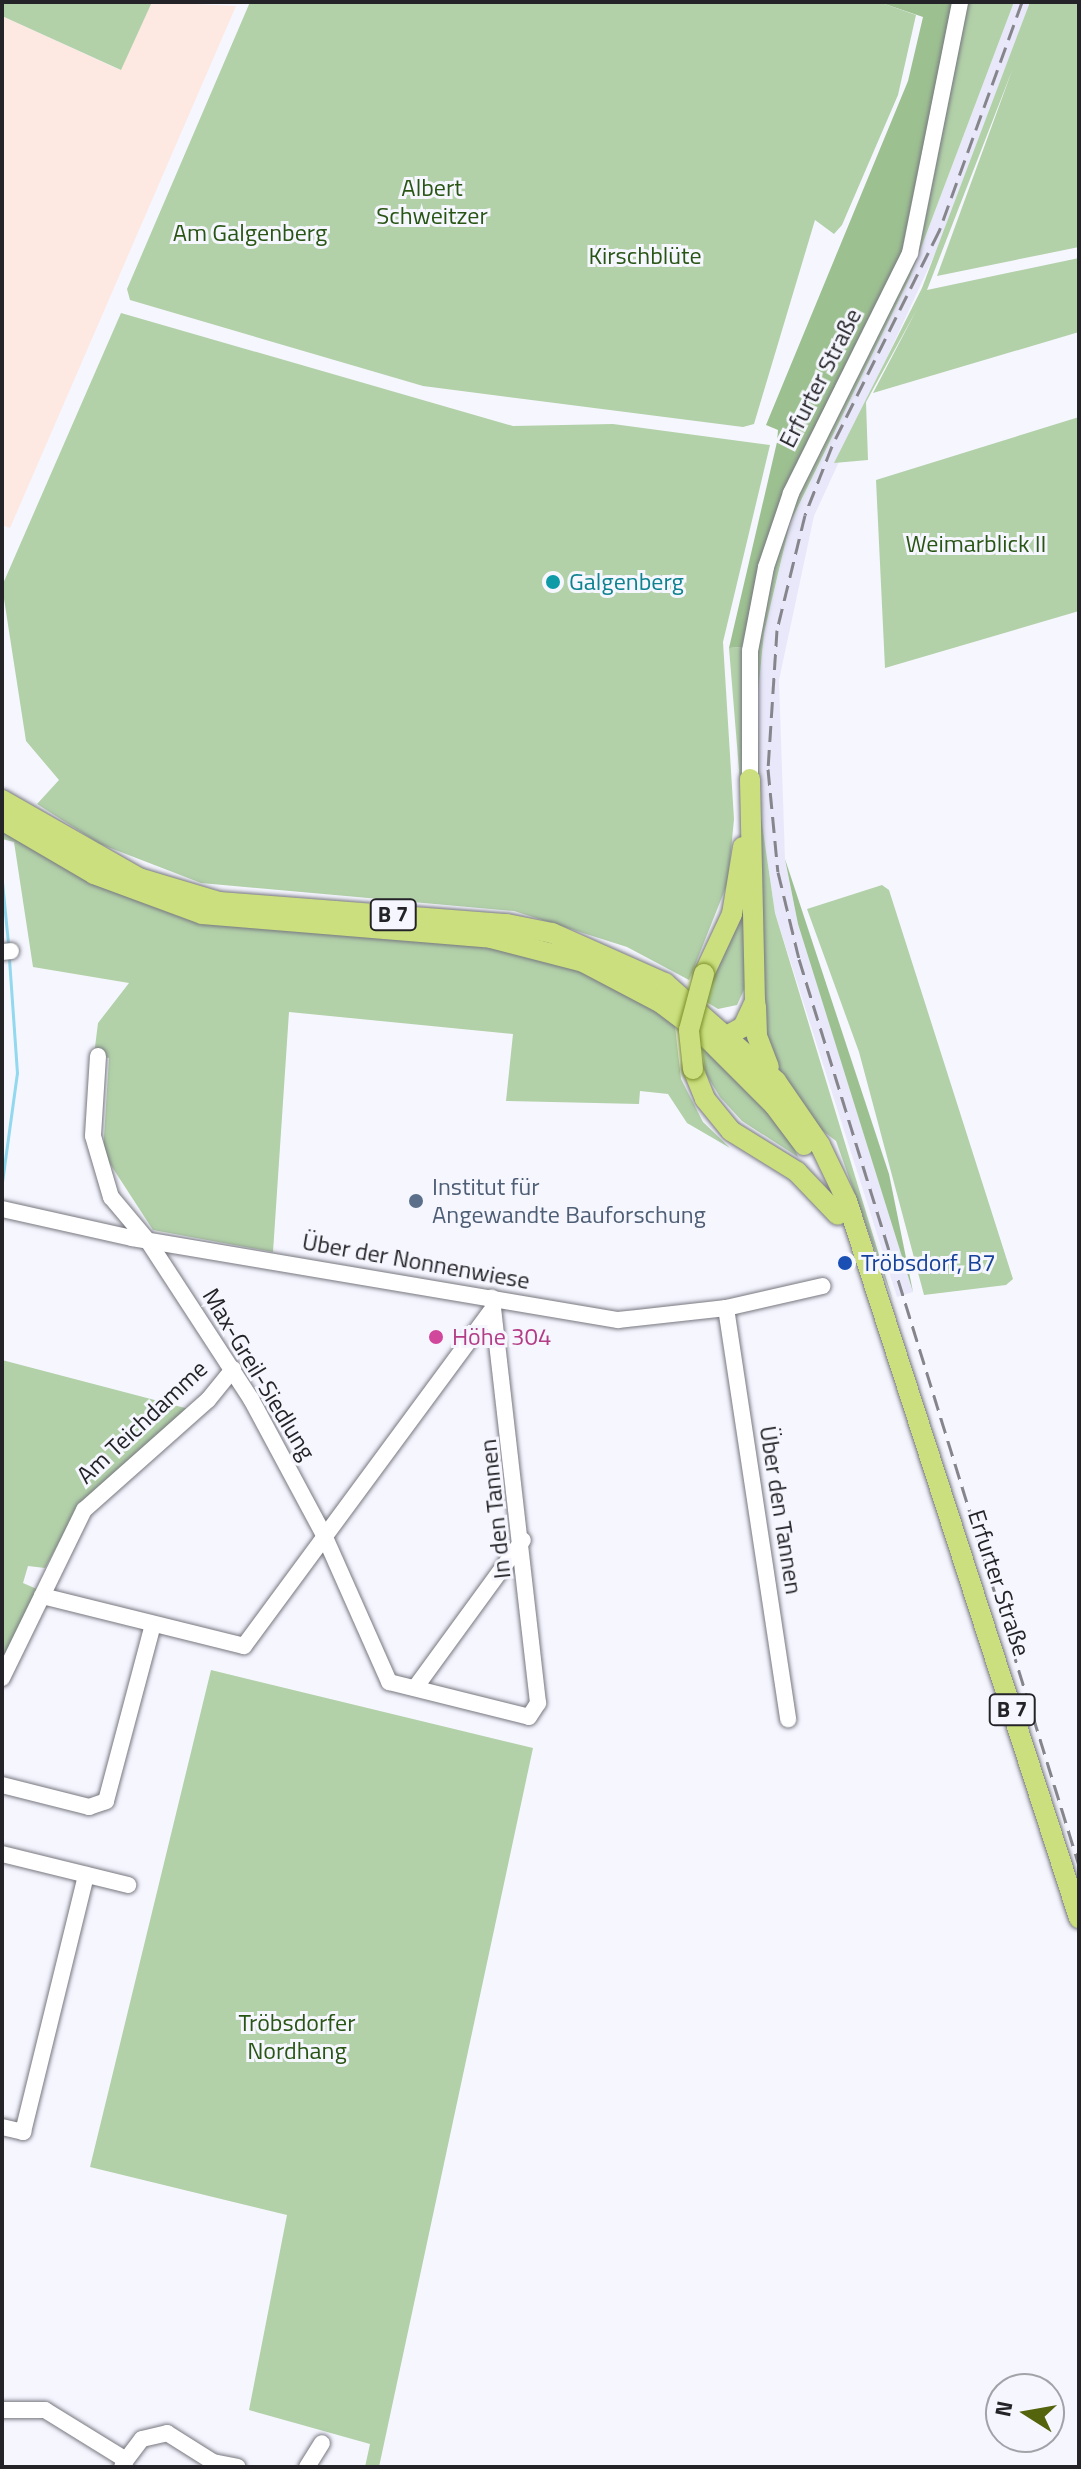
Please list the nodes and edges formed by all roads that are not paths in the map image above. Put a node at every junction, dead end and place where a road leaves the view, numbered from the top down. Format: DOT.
graph roads {
  1 [pos="960,2"];
  2 [pos="750,779"];
  3 [pos="2,800"];
  4 [pos="2,820"];
  5 [pos="756,986"];
  6 [pos="702,1012"];
  7 [pos="731,1036"];
  8 [pos="706,1037"];
  9 [pos="98,1056"];
  10 [pos="776,1081"];
  11 [pos="3,1210"];
  12 [pos="838,1215"];
  13 [pos="148,1241"];
  14 [pos="823,1286"];
  15 [pos="491,1305"];
  16 [pos="726,1308"];
  17 [pos="233,1369"];
  18 [pos="913,1402"];
  19 [pos="324,1535"];
  20 [pos="523,1540"];
  21 [pos="42,1596"];
  22 [pos="153,1624"];
  23 [pos="2,1678"];
  24 [pos="415,1688"];
  25 [pos="534,1717"];
  26 [pos="788,1719"];
  27 [pos="2,1785"];
  28 [pos="2,1854"];
  29 [pos="86,1875"];
  30 [pos="128,1885"];
  31 [pos="1079,1918"];
  32 [pos="2,2127"];
  33 [pos="2,2410"];
  34 [pos="322,2443"];
  35 [pos="124,2464"];
  36 [pos="238,2467"];
  37 [pos="307,2467"];
  1 -- 2 [label="street, Erfurter Straße"];
  2 -- 5 [label="main road"];
  2 -- 12 [label="main road, B 7, bridge"];
  3 -- 6 [label="main road, B 7"];
  4 -- 8 [label="main road, B 7"];
  5 -- 6 [label="main road"];
  5 -- 7 [label="main road"];
  5 -- 10 [label="main road"];
  6 -- 7 [label="main road, B 7"];
  7 -- 8 [label="main road"];
  7 -- 10 [label="main road, B 7"];
  8 -- 12 [label="main road, B 7"];
  9 -- 13 [label="street, Max-Greil-Siedlung"];
  10 -- 18 [label="main road, Erfurter Straße / B 7"];
  11 -- 13 [label="street, Über der Nonnenwiese"];
  12 -- 18 [label="main road, Erfurter Straße / B 7"];
  13 -- 15 [label="street, Über der Nonnenwiese"];
  13 -- 17 [label="street, Max-Greil-Siedlung"];
  14 -- 16 [label="street, Über der Nonnenwiese"];
  15 -- 16 [label="street, Über der Nonnenwiese"];
  15 -- 19 [label="street"];
  15 -- 20 [label="street, In den Tannen"];
  16 -- 26 [label="street, Über den Tannen"];
  17 -- 19 [label="street, Max-Greil-Siedlung"];
  17 -- 21 [label="street, Am Teichdamme"];
  18 -- 31 [label="main road, Erfurter Straße / B 7"];
  19 -- 22 [label="street"];
  19 -- 24 [label="street, Max-Greil-Siedlung"];
  20 -- 24 [label="street"];
  20 -- 25 [label="street, In den Tannen"];
  21 -- 22 [label="street"];
  21 -- 23 [label="street, Am Teichdamme"];
  22 -- 27 [label="street"];
  24 -- 25 [label="street, Max-Greil-Siedlung"];
  28 -- 29 [label="street"];
  29 -- 30 [label="street"];
  29 -- 32 [label="street"];
  33 -- 35 [label="street"];
  34 -- 37 [label="street"];
  35 -- 36 [label="street"];
}
